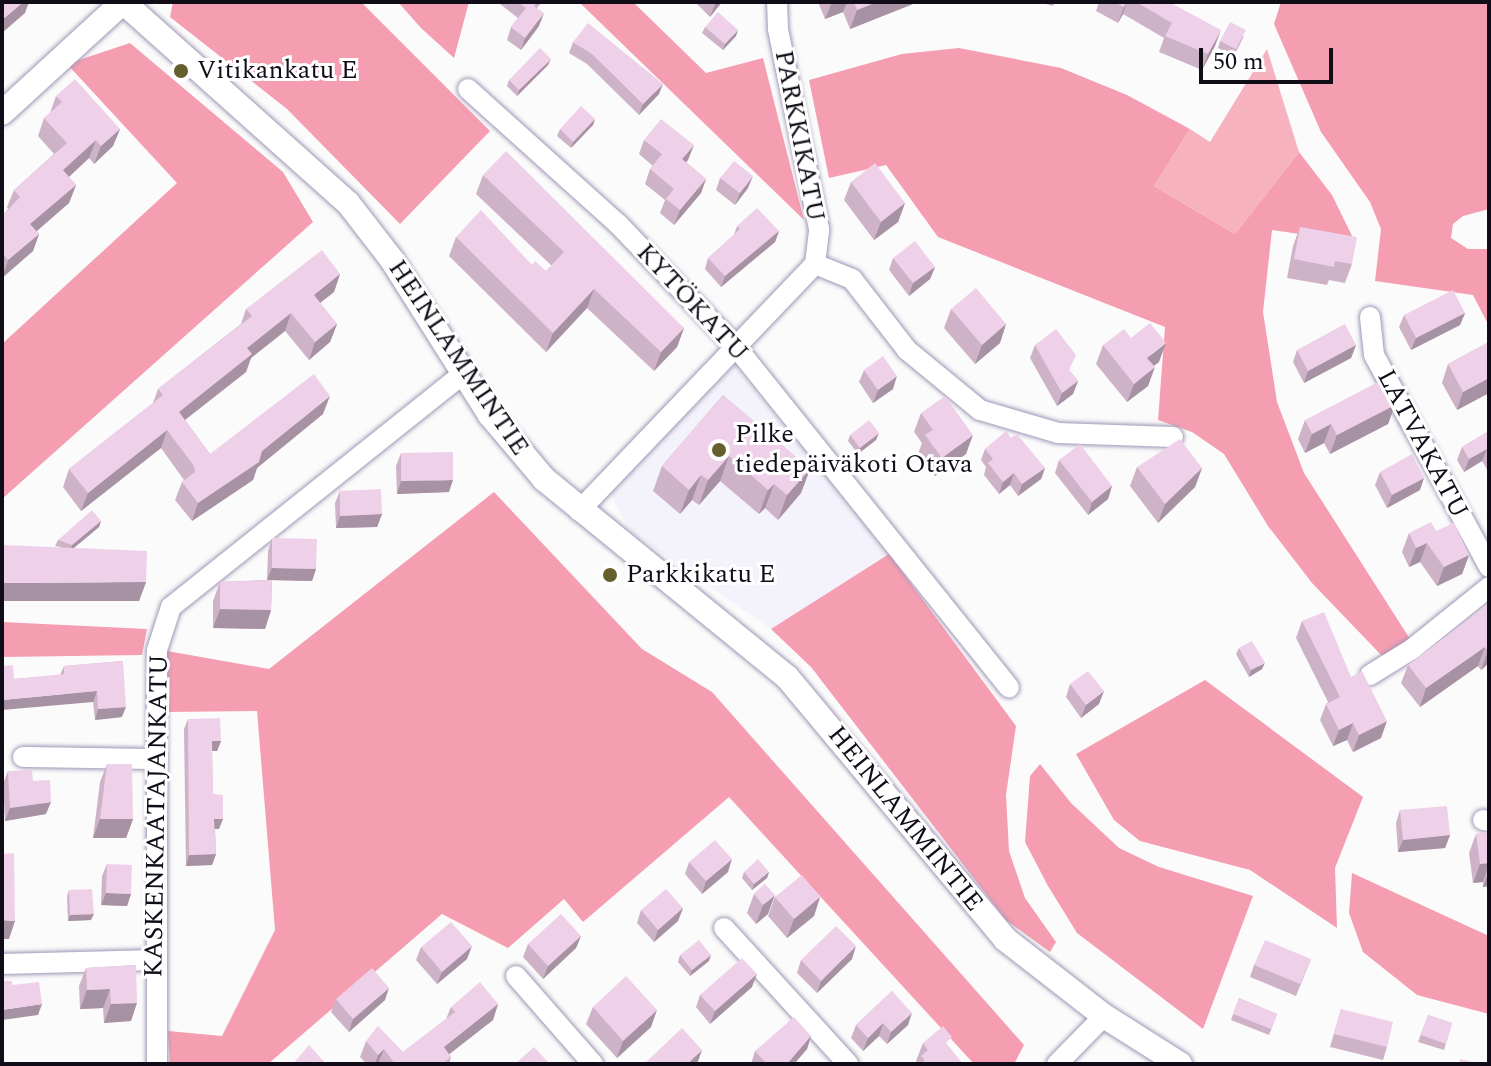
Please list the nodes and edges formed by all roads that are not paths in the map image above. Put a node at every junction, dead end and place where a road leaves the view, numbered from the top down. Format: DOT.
graph roads {
  1 [pos="123,2"];
  2 [pos="777,2"];
  3 [pos="468,89"];
  4 [pos="2,113"];
  5 [pos="815,264"];
  6 [pos="1370,317"];
  7 [pos="737,348"];
  8 [pos="463,374"];
  9 [pos="1173,437"];
  10 [pos="579,511"];
  11 [pos="1489,567"];
  12 [pos="1489,587"];
  13 [pos="1370,675"];
  14 [pos="1009,687"];
  15 [pos="23,757"];
  16 [pos="156,759"];
  17 [pos="724,928"];
  18 [pos="155,960"];
  19 [pos="2,964"];
  20 [pos="516,976"];
  21 [pos="1104,1016"];
  22 [pos="157,1064"];
  23 [pos="593,1064"];
  24 [pos="848,1064"];
  25 [pos="1057,1064"];
  26 [pos="1180,1064"];
  1 -- 4 [label="street"];
  1 -- 8 [label="street, HEINLAMMINTIE"];
  2 -- 5 [label="street, PARKKIKATU"];
  3 -- 7 [label="street, KYTÖKATU"];
  5 -- 7 [label="street"];
  5 -- 9 [label="street"];
  6 -- 11 [label="street, LATVAKATU"];
  7 -- 10 [label="street"];
  7 -- 14 [label="street, KYTÖKATU"];
  8 -- 10 [label="street, HEINLAMMINTIE"];
  8 -- 16 [label="street, KASKENKAATAJANKATU"];
  10 -- 21 [label="street, HEINLAMMINTIE"];
  12 -- 13 [label="street"];
  15 -- 16 [label="street"];
  16 -- 18 [label="street, KASKENKAATAJANKATU"];
  17 -- 24 [label="street"];
  18 -- 19 [label="street"];
  18 -- 22 [label="street, KASKENKAATAJANKATU"];
  20 -- 23 [label="street"];
  21 -- 25 [label="street"];
  21 -- 26 [label="street, HEINLAMMINTIE"];
}
